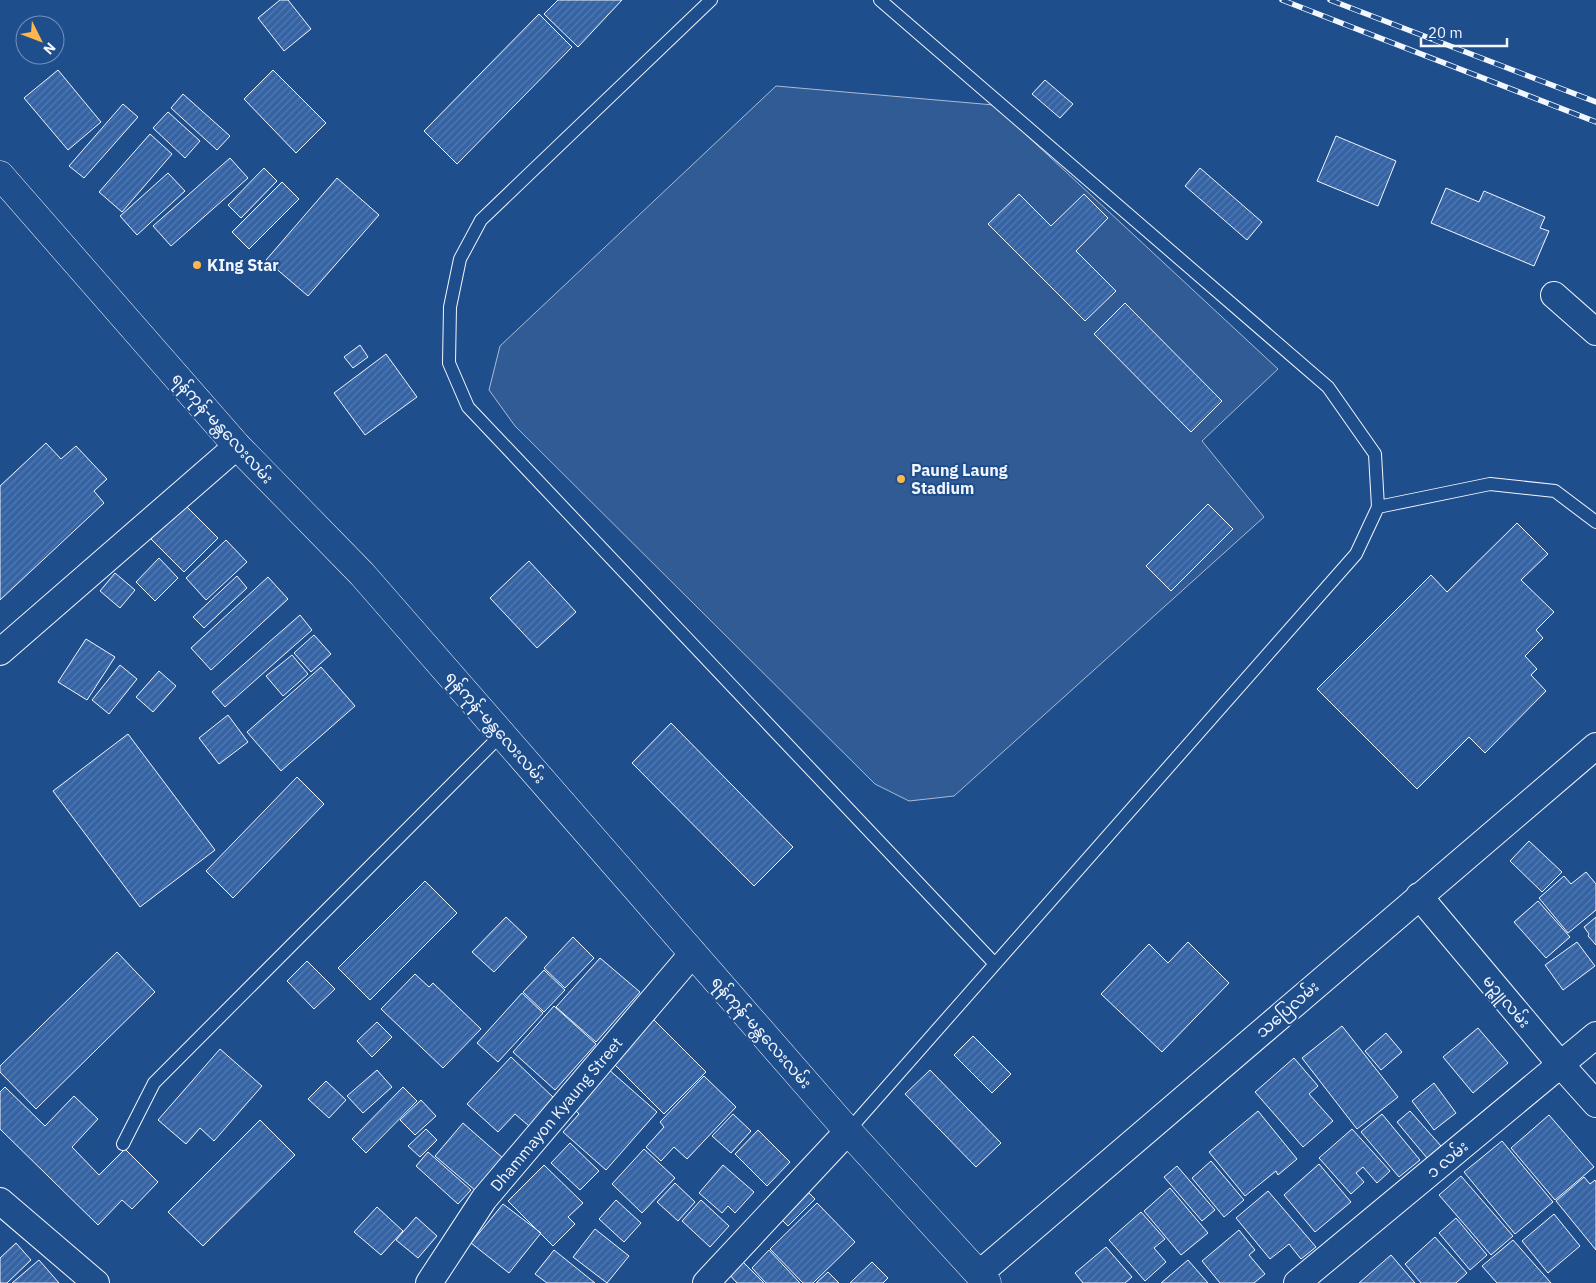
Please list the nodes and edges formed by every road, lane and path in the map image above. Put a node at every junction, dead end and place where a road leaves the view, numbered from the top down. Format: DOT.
graph roads {
  1 [pos="711,0"];
  2 [pos="880,0"];
  3 [pos="0,175"];
  4 [pos="1554,295"];
  5 [pos="1596,332"];
  6 [pos="237,446"];
  7 [pos="1378,507"];
  8 [pos="1596,522"];
  9 [pos="0,652"];
  10 [pos="502,734"];
  11 [pos="1596,746"];
  12 [pos="1419,896"];
  13 [pos="693,953"];
  14 [pos="995,964"];
  15 [pos="1596,1035"];
  16 [pos="1561,1065"];
  17 [pos="1596,1104"];
  18 [pos="848,1130"];
  19 [pos="123,1144"];
  20 [pos="0,1201"];
  21 [pos="984,1278"];
  22 [pos="96,1283"];
  23 [pos="429,1283"];
  24 [pos="706,1283"];
  25 [pos="1297,1283"];
  1 -- 14 [label="lane"];
  2 -- 7 [label="lane"];
  3 -- 6 [label="main road, ရန်ကုန်-မန္တလေးလမ်း"];
  4 -- 5 [label="street"];
  6 -- 9 [label="street"];
  6 -- 10 [label="main road, ရန်ကုန်-မန္တလေးလမ်း"];
  7 -- 8 [label="lane"];
  7 -- 14 [label="lane"];
  10 -- 13 [label="main road, ရန်ကုန်-မန္တလေးလမ်း"];
  10 -- 19 [label="lane"];
  11 -- 12 [label="street, သပြေလမ်း"];
  12 -- 16 [label="street, မဉ္ဇူလမ်း"];
  12 -- 21 [label="street, သပြေလမ်း"];
  13 -- 18 [label="main road, ရန်ကုန်-မန္တလေးလမ်း"];
  13 -- 23 [label="street, Dhammayon Kyaung Street"];
  14 -- 18 [label="lane"];
  15 -- 16 [label="street, ၁ လမ်း"];
  16 -- 17 [label="street, မဉ္ဇူလမ်း"];
  16 -- 25 [label="street, ၁ လမ်း"];
  18 -- 21 [label="main road, ရန်ကုန်-မန္တလေးလမ်း"];
  18 -- 24 [label="street"];
  20 -- 22 [label="street"];
}
